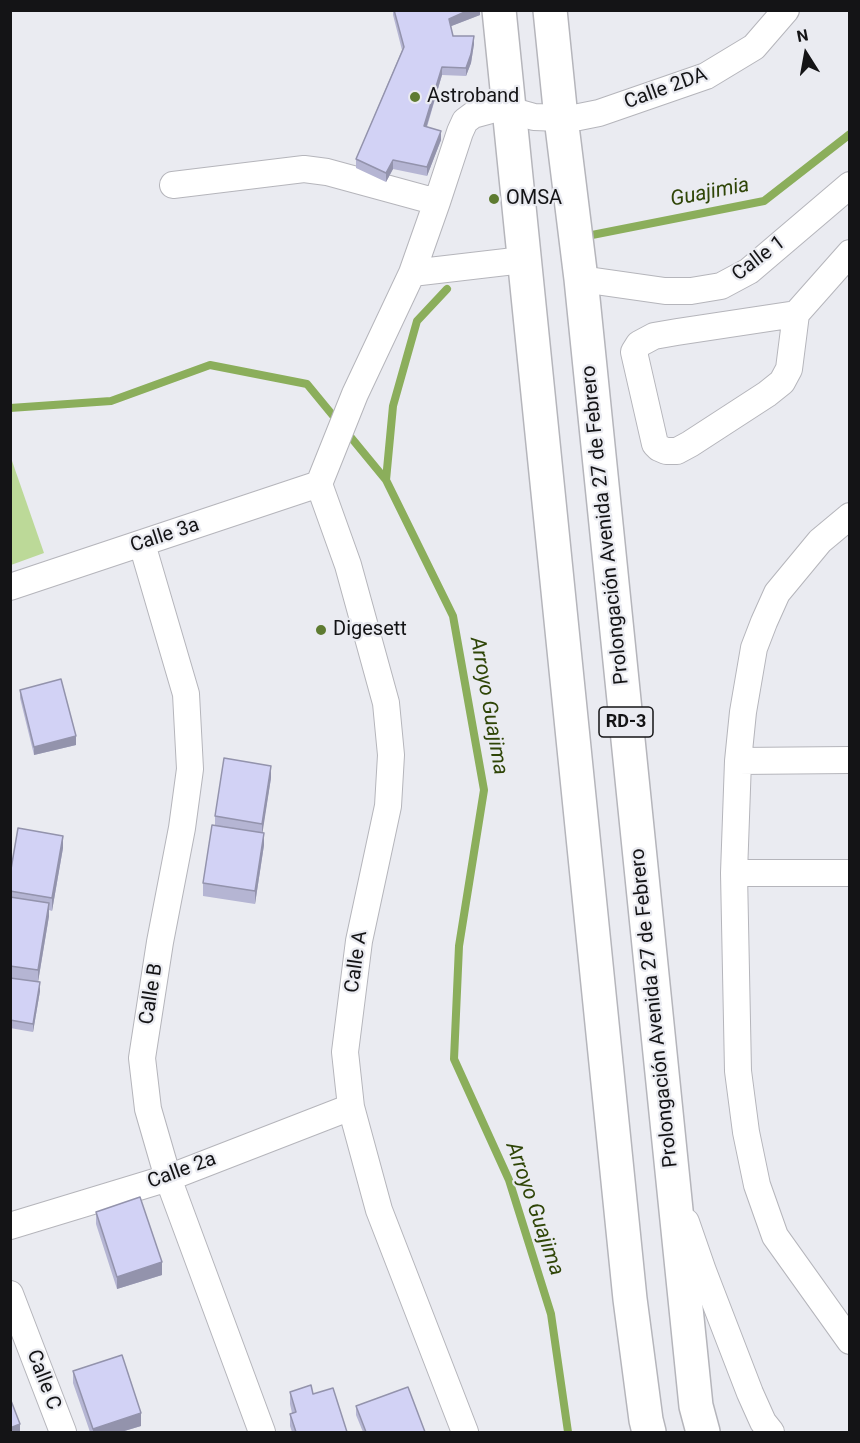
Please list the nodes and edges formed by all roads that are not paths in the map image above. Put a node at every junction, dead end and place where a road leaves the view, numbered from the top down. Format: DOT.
graph roads {
  1 [pos="499,10"];
  2 [pos="550,10"];
  3 [pos="786,10"];
  4 [pos="509,110"];
  5 [pos="561,118"];
  6 [pos="172,185"];
  7 [pos="849,185"];
  8 [pos="437,202"];
  9 [pos="849,254"];
  10 [pos="523,260"];
  11 [pos="412,273"];
  12 [pos="580,279"];
  13 [pos="796,314"];
  14 [pos="319,484"];
  15 [pos="849,516"];
  16 [pos="142,544"];
  17 [pos="10,587"];
  18 [pos="849,759"];
  19 [pos="738,761"];
  20 [pos="734,873"];
  21 [pos="849,873"];
  22 [pos="351,1107"];
  23 [pos="168,1178"];
  24 [pos="673,1181"];
  25 [pos="10,1226"];
  26 [pos="10,1294"];
  27 [pos="849,1341"];
  28 [pos="63,1432"];
  29 [pos="262,1432"];
  30 [pos="465,1432"];
  31 [pos="649,1432"];
  32 [pos="704,1432"];
  33 [pos="771,1432"];
  1 -- 4 [label="main road, RD-3"];
  2 -- 5 [label="main road, Prolongación Avenida 27 de Febrero / RD-3"];
  3 -- 5 [label="street, Calle 2DA"];
  4 -- 5 [label="street, Calle 2DA"];
  4 -- 8 [label="street, Calle 2DA"];
  4 -- 10 [label="main road, RD-3"];
  5 -- 12 [label="main road, Prolongación Avenida 27 de Febrero / RD-3"];
  6 -- 8 [label="street"];
  7 -- 12 [label="street, Calle 1"];
  8 -- 11 [label="street"];
  9 -- 13 [label="street"];
  10 -- 11 [label="street"];
  10 -- 31 [label="main road, RD-3"];
  11 -- 14 [label="street"];
  12 -- 24 [label="main road, Prolongación Avenida 27 de Febrero / RD-3"];
  13 -- 13 [label="street"];
  14 -- 16 [label="street, Calle 3a"];
  14 -- 22 [label="street, Calle A"];
  15 -- 19 [label="street"];
  16 -- 17 [label="street, Calle 3a"];
  16 -- 23 [label="street, Calle B"];
  18 -- 19 [label="street"];
  19 -- 20 [label="street"];
  20 -- 21 [label="street"];
  20 -- 27 [label="street"];
  22 -- 23 [label="street, Calle 2a"];
  22 -- 30 [label="street, Calle A"];
  23 -- 25 [label="street, Calle 2a"];
  23 -- 29 [label="street, Calle B"];
  24 -- 32 [label="main road, Prolongación Avenida 27 de Febrero / RD-3"];
  24 -- 33 [label="street"];
  26 -- 28 [label="street, Calle C"];
}
